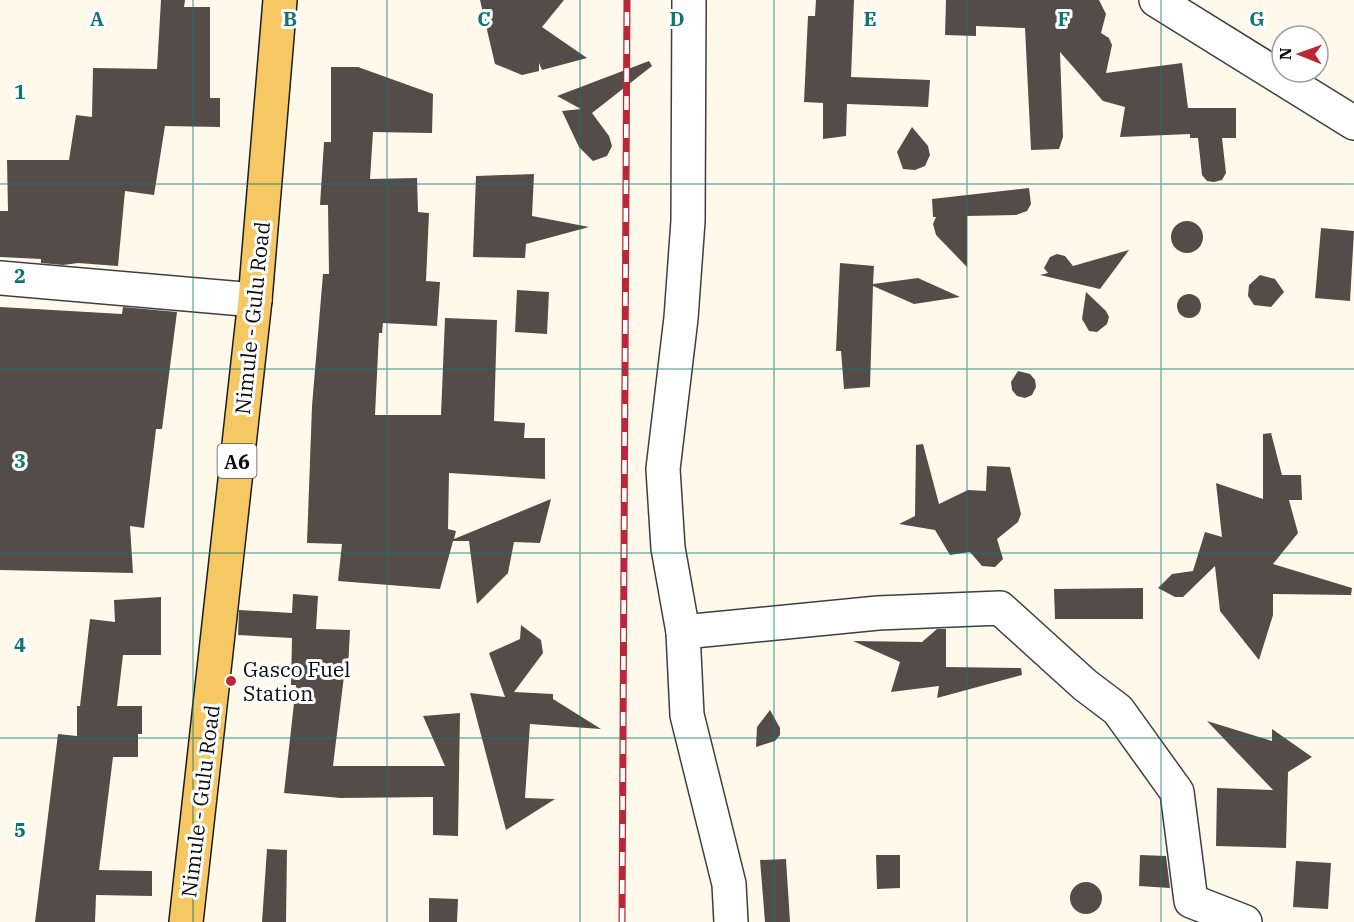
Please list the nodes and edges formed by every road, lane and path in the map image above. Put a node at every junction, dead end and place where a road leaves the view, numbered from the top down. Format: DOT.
graph roads {
  1 [pos="280,0"];
  2 [pos="688,0"];
  3 [pos="1156,0"];
  4 [pos="1354,123"];
  5 [pos="0,278"];
  6 [pos="255,300"];
  7 [pos="683,632"];
  8 [pos="186,922"];
  9 [pos="731,922"];
  10 [pos="1245,922"];
  1 -- 6 [label="main road, Nimule - Gulu Road / A6"];
  2 -- 7 [label="street"];
  3 -- 4 [label="street"];
  5 -- 6 [label="street"];
  6 -- 8 [label="main road, Nimule - Gulu Road / A6"];
  7 -- 9 [label="street"];
  7 -- 10 [label="street"];
}
